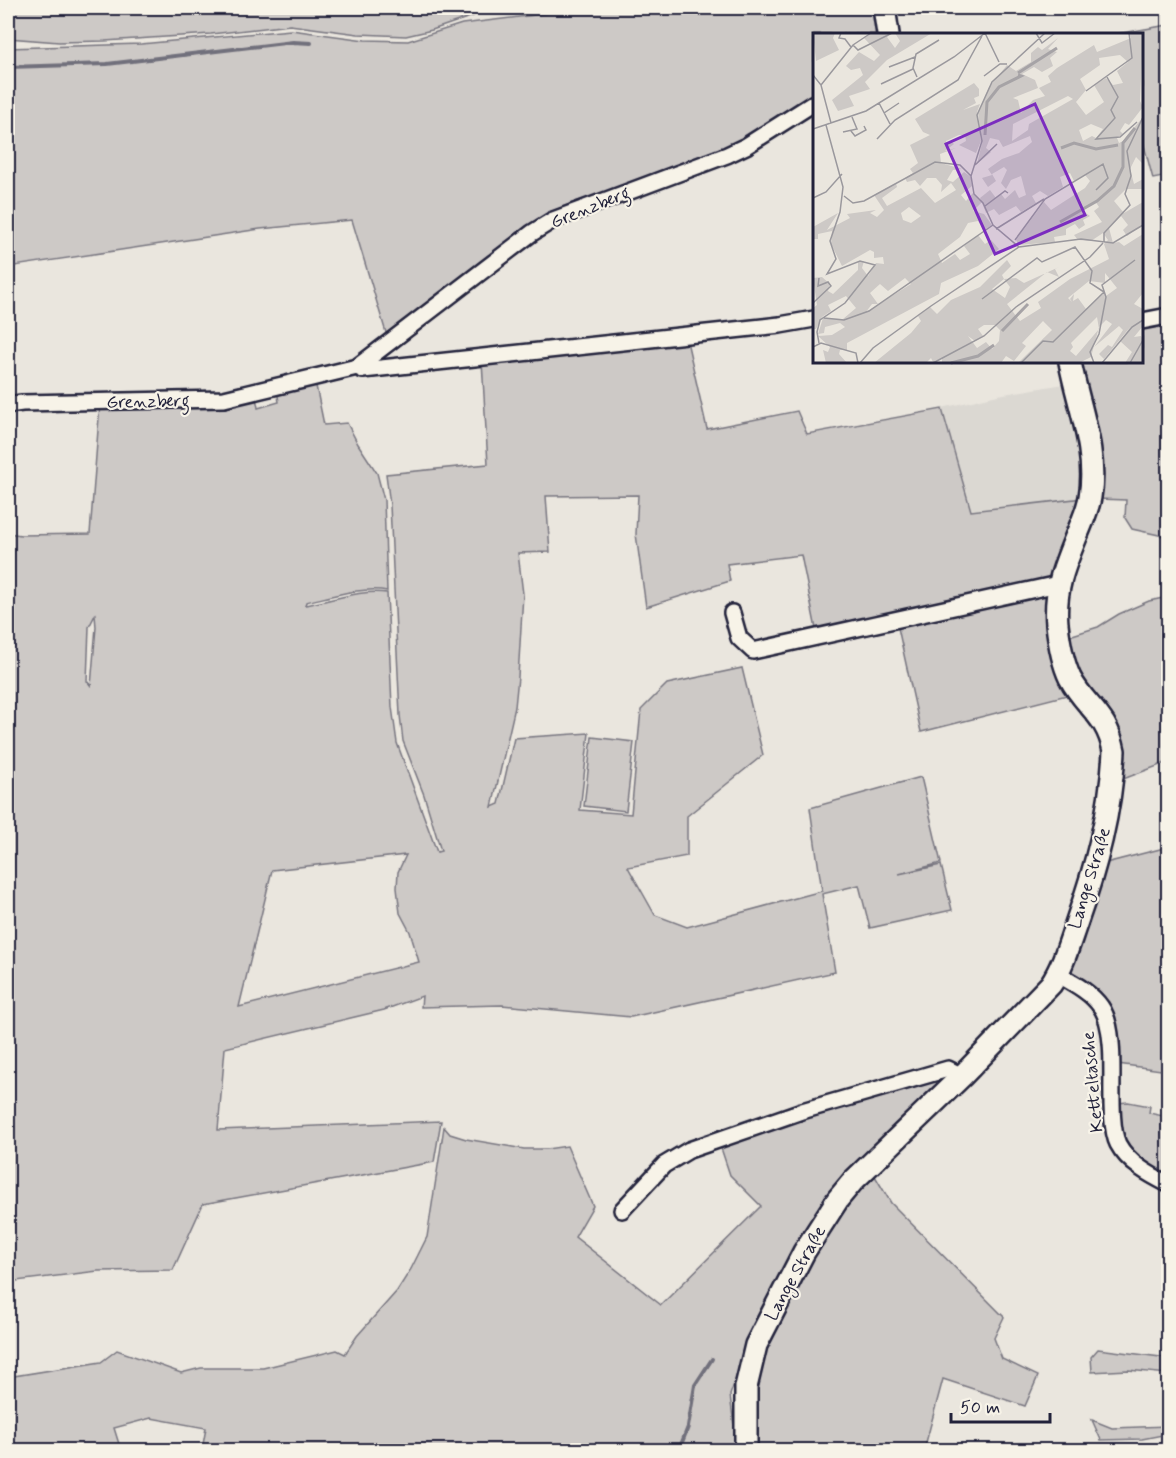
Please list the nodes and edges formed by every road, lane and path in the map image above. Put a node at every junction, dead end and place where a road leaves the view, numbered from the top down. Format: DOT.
graph roads {
  1 [pos="884,8"];
  2 [pos="888,33"];
  3 [pos="813,104"];
  4 [pos="1168,316"];
  5 [pos="813,319"];
  6 [pos="1143,321"];
  7 [pos="1070,363"];
  8 [pos="357,367"];
  9 [pos="8,405"];
  10 [pos="1058,584"];
  11 [pos="732,613"];
  12 [pos="1057,974"];
  13 [pos="962,1076"];
  14 [pos="1168,1184"];
  15 [pos="622,1210"];
  16 [pos="746,1450"];
  1 -- 2 [label="street"];
  3 -- 8 [label="street, Grenzberg"];
  4 -- 6 [label="street"];
  5 -- 8 [label="street, Grenzberg"];
  7 -- 10 [label="street, Lange Straße"];
  8 -- 9 [label="street, Grenzberg"];
  10 -- 11 [label="street"];
  10 -- 12 [label="street, Lange Straße"];
  12 -- 13 [label="street, Lange Straße"];
  12 -- 14 [label="street, Ketteltasche"];
  13 -- 15 [label="street"];
  13 -- 16 [label="street, Lange Straße"];
}
